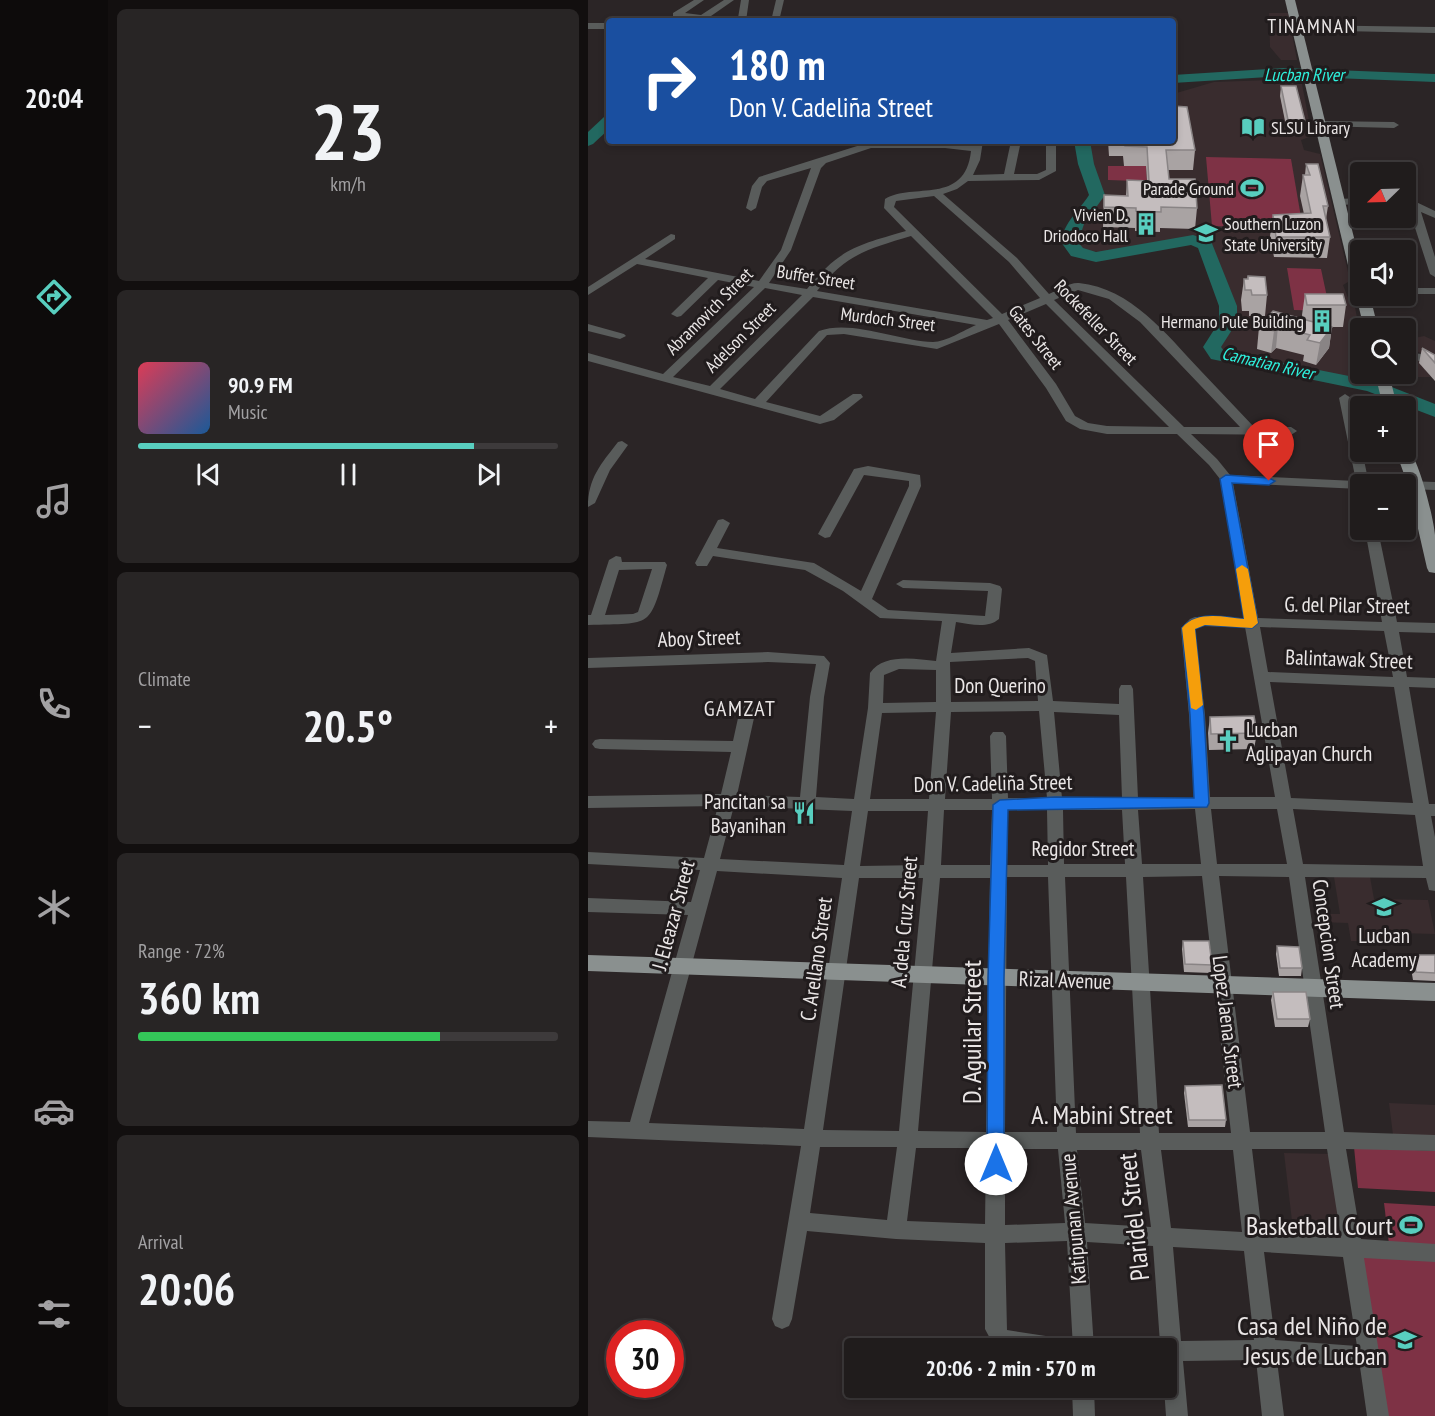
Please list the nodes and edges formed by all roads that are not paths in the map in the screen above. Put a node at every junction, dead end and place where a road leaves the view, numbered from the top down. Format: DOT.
graph roads {
  1 [pos="700,0"];
  2 [pos="730,0"];
  3 [pos="745,0"];
  4 [pos="780,0"];
  5 [pos="1290,0"];
  6 [pos="703,17"];
  7 [pos="712,18"];
  8 [pos="742,18"];
  9 [pos="776,18"];
  10 [pos="588,26"];
  11 [pos="606,26"];
  12 [pos="1297,28"];
  13 [pos="1435,30"];
  14 [pos="1322,124"];
  15 [pos="1394,125"];
  16 [pos="872,144"];
  17 [pos="1015,144"];
  18 [pos="1049,144"];
  19 [pos="869,145"];
  20 [pos="976,145"];
  21 [pos="823,161"];
  22 [pos="1008,177"];
  23 [pos="966,178"];
  24 [pos="936,193"];
  25 [pos="1350,201"];
  26 [pos="1339,202"];
  27 [pos="1416,206"];
  28 [pos="752,208"];
  29 [pos="1435,215"];
  30 [pos="1416,222"];
  31 [pos="912,232"];
  32 [pos="671,237"];
  33 [pos="1350,246"];
  34 [pos="638,261"];
  35 [pos="1435,274"];
  36 [pos="716,277"];
  37 [pos="762,285"];
  38 [pos="1416,291"];
  39 [pos="1435,291"];
  40 [pos="588,292"];
  41 [pos="811,292"];
  42 [pos="1047,299"];
  43 [pos="677,314"];
  44 [pos="996,322"];
  45 [pos="588,327"];
  46 [pos="621,336"];
  47 [pos="588,357"];
  48 [pos="1416,358"];
  49 [pos="1435,364"];
  50 [pos="665,378"];
  51 [pos="711,392"];
  52 [pos="857,397"];
  53 [pos="1345,398"];
  54 [pos="758,403"];
  55 [pos="1350,413"];
  56 [pos="1251,431"];
  57 [pos="1291,431"];
  58 [pos="1181,432"];
  59 [pos="622,445"];
  60 [pos="1226,479"];
  61 [pos="1350,484"];
  62 [pos="1416,485"];
  63 [pos="1435,486"];
  64 [pos="1416,502"];
  65 [pos="588,503"];
  66 [pos="723,523"];
  67 [pos="825,534"];
  68 [pos="1374,540"];
  69 [pos="1435,568"];
  70 [pos="903,584"];
  71 [pos="864,601"];
  72 [pos="950,617"];
  73 [pos="592,620"];
  74 [pos="1252,623"];
  75 [pos="1391,627"];
  76 [pos="1188,628"];
  77 [pos="1435,628"];
  78 [pos="1042,658"];
  79 [pos="943,662"];
  80 [pos="588,663"];
  81 [pos="1262,677"];
  82 [pos="1401,682"];
  83 [pos="1435,683"];
  84 [pos="1126,689"];
  85 [pos="944,706"];
  86 [pos="1047,706"];
  87 [pos="875,708"];
  88 [pos="748,710"];
  89 [pos="1126,710"];
  90 [pos="998,736"];
  91 [pos="600,744"];
  92 [pos="739,747"];
  93 [pos="728,800"];
  94 [pos="588,802"];
  95 [pos="1055,803"];
  96 [pos="1130,803"];
  97 [pos="1202,803"];
  98 [pos="1283,803"];
  99 [pos="807,804"];
  100 [pos="937,805"];
  101 [pos="1000,805"];
  102 [pos="861,806"];
  103 [pos="1429,810"];
  104 [pos="588,858"];
  105 [pos="709,866"];
  106 [pos="1211,870"];
  107 [pos="932,871"];
  108 [pos="999,871"];
  109 [pos="1134,871"];
  110 [pos="1296,871"];
  111 [pos="852,872"];
  112 [pos="1056,872"];
  113 [pos="1434,876"];
  114 [pos="588,905"];
  115 [pos="697,909"];
  116 [pos="588,963"];
  117 [pos="682,966"];
  118 [pos="837,972"];
  119 [pos="921,975"];
  120 [pos="996,978"];
  121 [pos="1060,980"];
  122 [pos="1140,982"];
  123 [pos="1222,985"];
  124 [pos="1311,988"];
  125 [pos="1435,992"];
  126 [pos="588,1129"];
  127 [pos="637,1131"];
  128 [pos="812,1138"];
  129 [pos="908,1138"];
  130 [pos="996,1140"];
  131 [pos="1335,1140"];
  132 [pos="1067,1141"];
  133 [pos="1243,1141"];
  134 [pos="1150,1142"];
  135 [pos="1435,1143"];
  136 [pos="801,1221"];
  137 [pos="896,1230"];
  138 [pos="1076,1232"];
  139 [pos="996,1234"];
  140 [pos="1162,1236"];
  141 [pos="1254,1242"];
  142 [pos="1351,1247"];
  143 [pos="1435,1253"];
  144 [pos="782,1319"];
  145 [pos="1000,1338"];
  146 [pos="1082,1338"];
  147 [pos="1168,1338"];
  148 [pos="1266,1350"];
  149 [pos="1177,1351"];
  150 [pos="1370,1357"];
  151 [pos="1083,1398"];
  152 [pos="1175,1398"];
  153 [pos="1084,1416"];
  154 [pos="1177,1416"];
  155 [pos="1273,1416"];
  156 [pos="1378,1416"];
  1 -- 6 [label="street"];
  2 -- 6 [label="street"];
  3 -- 8 [label="street"];
  4 -- 9 [label="street"];
  5 -- 12 [label="main road"];
  6 -- 7 [label="street"];
  10 -- 11 [label="street"];
  12 -- 13 [label="street"];
  12 -- 14 [label="main road"];
  14 -- 15 [label="street"];
  14 -- 26 [label="main road"];
  16 -- 19 [label="street"];
  17 -- 22 [label="street"];
  18 -- 22 [label="street"];
  19 -- 20 [label="street"];
  19 -- 21 [label="street"];
  20 -- 23 [label="street"];
  21 -- 28 [label="street"];
  21 -- 37 [label="street, Abramovich Street"];
  22 -- 23 [label="street"];
  23 -- 24 [label="street"];
  24 -- 31 [label="street, Gates Street"];
  24 -- 42 [label="street, Rockefeller Street"];
  25 -- 26 [label="street"];
  26 -- 33 [label="main road"];
  27 -- 29 [label="street"];
  30 -- 35 [label="street"];
  31 -- 41 [label="street, Adelson Street"];
  31 -- 44 [label="street, Gates Street"];
  32 -- 34 [label="street"];
  34 -- 36 [label="street, Buffet Street"];
  34 -- 40 [label="street"];
  36 -- 37 [label="street, Buffet Street"];
  36 -- 43 [label="street"];
  37 -- 41 [label="street, Buffet Street"];
  37 -- 50 [label="street, Abramovich Street"];
  38 -- 39 [label="street"];
  41 -- 44 [label="street, Buffet Street"];
  41 -- 51 [label="street, Adelson Street"];
  42 -- 44 [label="street, Murdoch Street"];
  42 -- 56 [label="street, Murdoch Street"];
  42 -- 58 [label="street, Rockefeller Street"];
  44 -- 54 [label="street, Murdoch Street"];
  44 -- 58 [label="street, Gates Street"];
  45 -- 46 [label="street"];
  47 -- 50 [label="street"];
  48 -- 49 [label="street"];
  50 -- 51 [label="street"];
  51 -- 54 [label="street"];
  52 -- 54 [label="street"];
  53 -- 55 [label="street"];
  56 -- 57 [label="street, Gates Street"];
  56 -- 58 [label="street, Gates Street"];
  58 -- 60 [label="street, Rockefeller Street"];
  59 -- 65 [label="street"];
  60 -- 61 [label="street"];
  60 -- 74 [label="street, Concepcion Street"];
  62 -- 63 [label="street"];
  64 -- 69 [label="main road"];
  66 -- 71 [label="street"];
  67 -- 71 [label="street"];
  68 -- 75 [label="street"];
  70 -- 72 [label="street"];
  71 -- 72 [label="street"];
  72 -- 79 [label="street, A. dela Cruz Street"];
  73 -- 73 [label="street"];
  74 -- 75 [label="street, G. del Pilar Street"];
  74 -- 76 [label="street, G. del Pilar Street"];
  74 -- 81 [label="street, Concepcion Street"];
  75 -- 77 [label="street, G. del Pilar Street"];
  75 -- 82 [label="street"];
  76 -- 97 [label="street, Lopez Jaena Street"];
  78 -- 79 [label="street, C. Arellano Street"];
  78 -- 86 [label="street, Katipunan Avenue"];
  79 -- 85 [label="street, A. dela Cruz Street"];
  79 -- 87 [label="street, C. Arellano Street"];
  80 -- 99 [label="street, Aboy Street"];
  81 -- 82 [label="street, Balintawak Street"];
  81 -- 98 [label="street, Concepcion Street"];
  82 -- 83 [label="street, Balintawak Street"];
  82 -- 103 [label="street"];
  84 -- 89 [label="street, Plaridel Street"];
  85 -- 86 [label="street, Don Querino"];
  85 -- 87 [label="street, Don Querino"];
  85 -- 100 [label="street, A. dela Cruz Street"];
  86 -- 89 [label="street, Don Querino"];
  86 -- 95 [label="street, Katipunan Avenue"];
  87 -- 102 [label="street, C. Arellano Street"];
  88 -- 92 [label="street, J. Eleazar Street"];
  89 -- 96 [label="street, Plaridel Street"];
  90 -- 101 [label="street, D. Aguilar Street"];
  91 -- 92 [label="street"];
  92 -- 93 [label="street, J. Eleazar Street"];
  93 -- 94 [label="street, Don V. Cadeliña Street"];
  93 -- 99 [label="street, Don V. Cadeliña Street"];
  93 -- 105 [label="street, J. Eleazar Street"];
  95 -- 96 [label="street, Don V. Cadeliña Street"];
  95 -- 101 [label="street, Don V. Cadeliña Street"];
  95 -- 112 [label="street, Katipunan Avenue"];
  96 -- 97 [label="street, Don V. Cadeliña Street"];
  96 -- 109 [label="street, Plaridel Street"];
  97 -- 98 [label="street, Don V. Cadeliña Street"];
  97 -- 106 [label="street, Lopez Jaena Street"];
  98 -- 103 [label="street, Don V. Cadeliña Street"];
  98 -- 110 [label="street, Concepcion Street"];
  99 -- 102 [label="street, Don V. Cadeliña Street"];
  100 -- 101 [label="street, Don V. Cadeliña Street"];
  100 -- 102 [label="street, Don V. Cadeliña Street"];
  100 -- 107 [label="street, A. dela Cruz Street"];
  101 -- 108 [label="street, D. Aguilar Street"];
  102 -- 111 [label="street, C. Arellano Street"];
  103 -- 113 [label="street"];
  104 -- 105 [label="street, Regidor Street"];
  105 -- 111 [label="street, Regidor Street"];
  105 -- 115 [label="street, J. Eleazar Street"];
  106 -- 109 [label="street, Regidor Street"];
  106 -- 110 [label="street, Regidor Street"];
  106 -- 123 [label="street, Lopez Jaena Street"];
  107 -- 108 [label="street, Regidor Street"];
  107 -- 111 [label="street, Regidor Street"];
  107 -- 119 [label="street, A. dela Cruz Street"];
  108 -- 112 [label="street, Regidor Street"];
  108 -- 120 [label="street, D. Aguilar Street"];
  109 -- 112 [label="street, Regidor Street"];
  109 -- 122 [label="street, Plaridel Street"];
  110 -- 113 [label="street, Regidor Street"];
  110 -- 124 [label="street, Concepcion Street"];
  111 -- 118 [label="street, C. Arellano Street"];
  112 -- 121 [label="street, Katipunan Avenue"];
  114 -- 115 [label="street"];
  115 -- 117 [label="street, J. Eleazar Street"];
  116 -- 117 [label="main road, Rizal Avenue"];
  117 -- 118 [label="main road, Rizal Avenue"];
  117 -- 127 [label="street, J. Eleazar Street"];
  118 -- 119 [label="main road, Rizal Avenue"];
  118 -- 128 [label="street, C. Arellano Street"];
  119 -- 120 [label="main road, Rizal Avenue"];
  119 -- 129 [label="street, A. dela Cruz Street"];
  120 -- 121 [label="main road, Rizal Avenue"];
  120 -- 130 [label="street, D. Aguilar Street"];
  121 -- 122 [label="main road, Rizal Avenue"];
  121 -- 132 [label="street, Katipunan Avenue"];
  122 -- 123 [label="main road, Rizal Avenue"];
  122 -- 134 [label="street, Plaridel Street"];
  123 -- 124 [label="main road, Rizal Avenue"];
  123 -- 133 [label="street, Lopez Jaena Street"];
  124 -- 125 [label="main road, Rizal Avenue"];
  124 -- 131 [label="street, Concepcion Street"];
  126 -- 127 [label="street, A. Mabini Street"];
  127 -- 128 [label="street, A. Mabini Street"];
  128 -- 129 [label="street, A. Mabini Street"];
  128 -- 136 [label="street, C. Arellano Street"];
  129 -- 130 [label="street, A. Mabini Street"];
  129 -- 137 [label="street, A. dela Cruz Street"];
  130 -- 132 [label="street, A. Mabini Street"];
  130 -- 139 [label="street, D. Aguilar Street"];
  131 -- 133 [label="street, A. Mabini Street"];
  131 -- 135 [label="street, A. Mabini Street"];
  131 -- 142 [label="street, Concepcion Street"];
  132 -- 134 [label="street, A. Mabini Street"];
  132 -- 138 [label="street, Katipunan Avenue"];
  133 -- 134 [label="street, A. Mabini Street"];
  133 -- 141 [label="street, Lopez Jaena Street"];
  134 -- 140 [label="street, Plaridel Street"];
  136 -- 137 [label="street"];
  136 -- 144 [label="street, C. Arellano Street"];
  137 -- 139 [label="street"];
  138 -- 139 [label="street"];
  138 -- 140 [label="street"];
  138 -- 146 [label="street, Katipunan Avenue"];
  139 -- 145 [label="street, D. Aguilar Street"];
  140 -- 141 [label="street"];
  140 -- 147 [label="street, Plaridel Street"];
  141 -- 142 [label="street"];
  141 -- 148 [label="street, Lopez Jaena Street"];
  142 -- 143 [label="street"];
  142 -- 150 [label="street, Concepcion Street"];
  148 -- 149 [label="street"];
  148 -- 150 [label="street"];
  148 -- 155 [label="street, Lopez Jaena Street"];
  150 -- 156 [label="street, Concepcion Street"];
  151 -- 153 [label="street"];
  152 -- 154 [label="street, Plaridel Street"];
}
